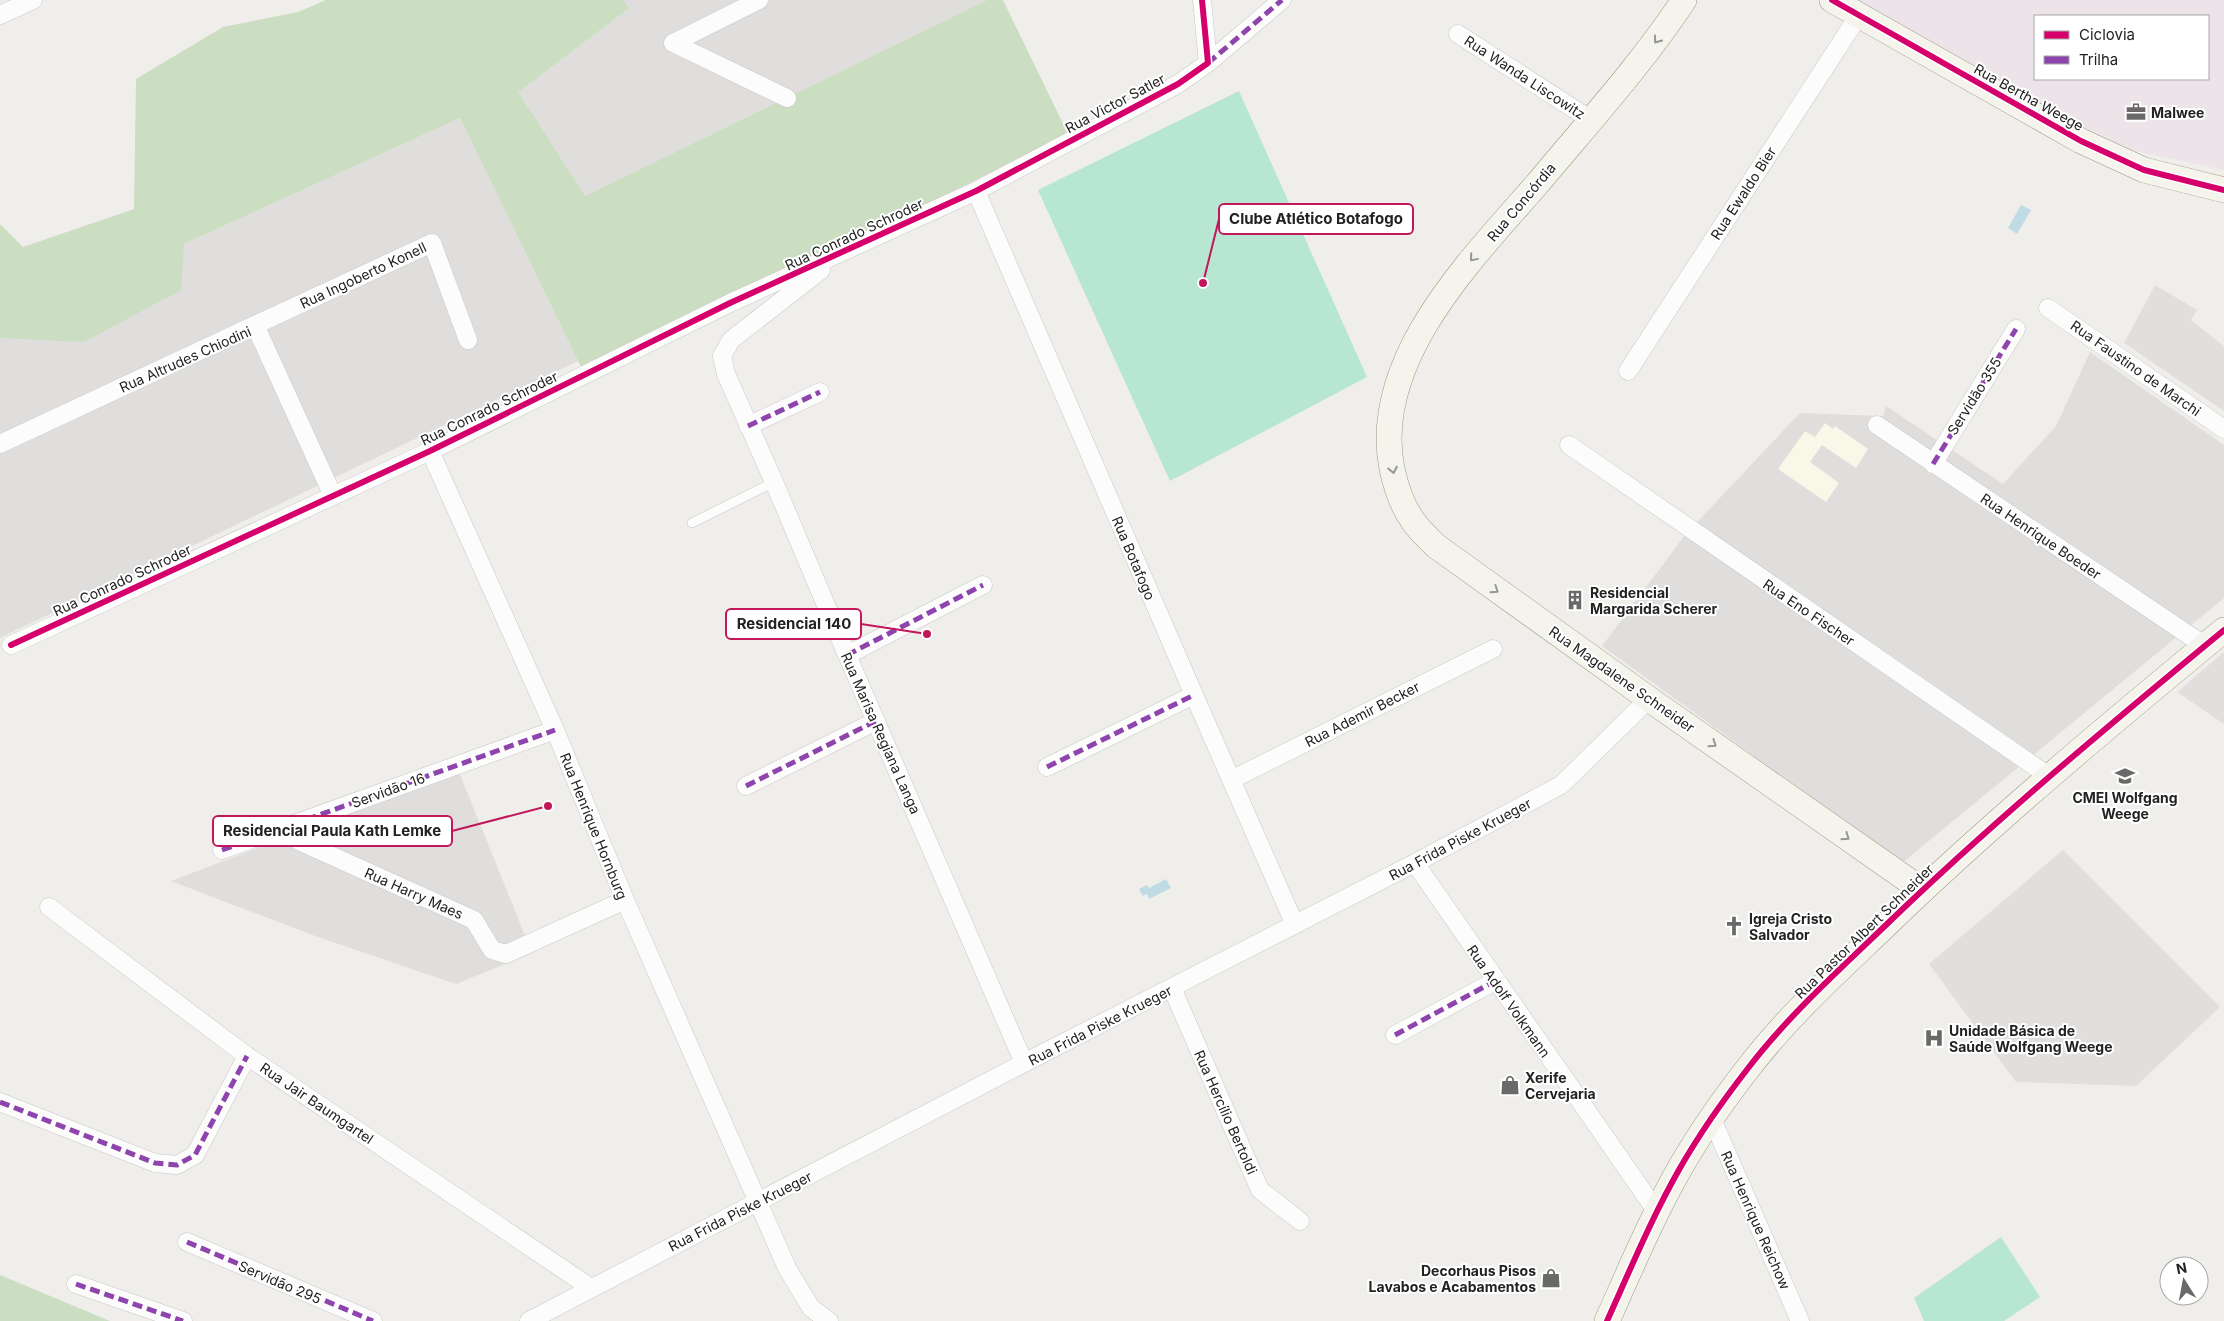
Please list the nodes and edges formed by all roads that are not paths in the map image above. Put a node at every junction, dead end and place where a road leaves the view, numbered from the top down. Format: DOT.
graph roads {
  1 [pos="33,0"];
  2 [pos="759,0"];
  3 [pos="1202,0"];
  4 [pos="1282,0"];
  5 [pos="1684,0"];
  6 [pos="1832,0"];
  7 [pos="0,15"];
  8 [pos="1858,15"];
  9 [pos="1458,34"];
  10 [pos="1208,63"];
  11 [pos="787,98"];
  12 [pos="1591,120"];
  13 [pos="2224,190"];
  14 [pos="976,191"];
  15 [pos="844,253"];
  16 [pos="2048,308"];
  17 [pos="255,325"];
  18 [pos="2016,329"];
  19 [pos="468,340"];
  20 [pos="1628,371"];
  21 [pos="820,392"];
  22 [pos="1390,422"];
  23 [pos="1877,425"];
  24 [pos="748,426"];
  25 [pos="2224,429"];
  26 [pos="0,444"];
  27 [pos="1569,445"];
  28 [pos="430,451"];
  29 [pos="1933,464"];
  30 [pos="774,482"];
  31 [pos="333,496"];
  32 [pos="692,523"];
  33 [pos="983,585"];
  34 [pos="2224,630"];
  35 [pos="11,645"];
  36 [pos="2205,646"];
  37 [pos="1493,649"];
  38 [pos="847,655"];
  39 [pos="1194,695"];
  40 [pos="1649,699"];
  41 [pos="876,720"];
  42 [pos="554,730"];
  43 [pos="1047,767"];
  44 [pos="2050,777"];
  45 [pos="1231,780"];
  46 [pos="746,786"];
  47 [pos="299,841"];
  48 [pos="222,850"];
  49 [pos="1415,863"];
  50 [pos="1922,890"];
  51 [pos="625,900"];
  52 [pos="49,908"];
  53 [pos="1296,925"];
  54 [pos="1494,981"];
  55 [pos="1172,988"];
  56 [pos="1396,1035"];
  57 [pos="247,1056"];
  58 [pos="1024,1063"];
  59 [pos="0,1102"];
  60 [pos="1712,1118"];
  61 [pos="757,1202"];
  62 [pos="1657,1212"];
  63 [pos="1300,1221"];
  64 [pos="187,1242"];
  65 [pos="76,1284"];
  66 [pos="591,1288"];
  67 [pos="183,1321"];
  68 [pos="373,1321"];
  69 [pos="529,1321"];
  70 [pos="829,1321"];
  71 [pos="1607,1321"];
  72 [pos="1800,1321"];
  1 -- 7 [label="street"];
  2 -- 11 [label="street"];
  3 -- 10 [label="street"];
  4 -- 10 [label="street, Rua Victor Satler"];
  5 -- 12 [label="main road, Rua Concórdia, one-way"];
  6 -- 8 [label="main road, Rua Bertha Weege"];
  8 -- 13 [label="main road, Rua Bertha Weege"];
  8 -- 20 [label="street, Rua Ewaldo Bier"];
  9 -- 12 [label="street, Rua Wanda Liscowitz"];
  10 -- 14 [label="street, Rua Victor Satler"];
  12 -- 22 [label="main road, Rua Concórdia, one-way"];
  14 -- 15 [label="street, Rua Conrado Schroder"];
  14 -- 39 [label="street, Rua Botafogo"];
  15 -- 24 [label="street, Rua Marisa Regiana Langa"];
  15 -- 28 [label="street, Rua Conrado Schroder"];
  16 -- 25 [label="street, Rua Faustino de Marchi"];
  17 -- 19 [label="street, Rua Ingoberto Konell"];
  17 -- 26 [label="street, Rua Altrudes Chiodini"];
  17 -- 31 [label="street, Rua Altrudes Chiodini"];
  18 -- 29 [label="street, Servidão 355"];
  21 -- 24 [label="street"];
  22 -- 40 [label="main road, Rua Magdalene Schneider, one-way"];
  23 -- 29 [label="street, Rua Henrique Boeder"];
  24 -- 30 [label="street, Rua Marisa Regiana Langa"];
  27 -- 44 [label="street, Rua Eno Fischer"];
  28 -- 31 [label="street, Rua Conrado Schroder"];
  28 -- 42 [label="street, Rua Henrique Hornburg"];
  29 -- 36 [label="street, Rua Henrique Boeder"];
  30 -- 32 [label="lane"];
  30 -- 38 [label="street, Rua Marisa Regiana Langa"];
  31 -- 35 [label="street, Rua Conrado Schroder"];
  33 -- 38 [label="street"];
  34 -- 36 [label="main road, Rua Pastor Albert Schneider"];
  36 -- 44 [label="main road, Rua Pastor Albert Schneider"];
  37 -- 45 [label="street, Rua Ademir Becker"];
  38 -- 41 [label="street, Rua Marisa Regiana Langa"];
  39 -- 43 [label="street"];
  39 -- 45 [label="street, Rua Botafogo"];
  40 -- 49 [label="street, Rua Frida Piske Krueger"];
  40 -- 50 [label="main road, Rua Magdalene Schneider, one-way"];
  41 -- 46 [label="street"];
  41 -- 58 [label="street, Rua Marisa Regiana Langa"];
  42 -- 48 [label="street, Servidão 16"];
  42 -- 51 [label="street, Rua Henrique Hornburg"];
  44 -- 50 [label="main road, Rua Pastor Albert Schneider"];
  45 -- 53 [label="street, Rua Botafogo"];
  47 -- 51 [label="street, Rua Harry Maes"];
  49 -- 53 [label="street, Rua Frida Piske Krueger"];
  49 -- 54 [label="street, Rua Adolf Volkmann"];
  50 -- 60 [label="main road, Rua Pastor Albert Schneider"];
  51 -- 61 [label="street, Rua Henrique Hornburg"];
  52 -- 57 [label="street, Rua Jair Baumgartel"];
  53 -- 55 [label="street, Rua Frida Piske Krueger"];
  54 -- 56 [label="street"];
  54 -- 62 [label="street, Rua Adolf Volkmann"];
  55 -- 58 [label="street, Rua Frida Piske Krueger"];
  55 -- 63 [label="street, Rua Hercílio Bertoldi"];
  57 -- 59 [label="street"];
  57 -- 66 [label="street, Rua Jair Baumgartel"];
  58 -- 61 [label="street, Rua Frida Piske Krueger"];
  60 -- 62 [label="main road, Rua Pastor Albert Schneider"];
  60 -- 72 [label="street, Rua Henrique Reichow"];
  61 -- 66 [label="street, Rua Frida Piske Krueger"];
  61 -- 70 [label="street, Rua Henrique Hornburg"];
  62 -- 71 [label="main road, Rua Pastor Albert Schneider"];
  64 -- 68 [label="street, Servidão 295"];
  65 -- 67 [label="street"];
  66 -- 69 [label="street, Rua Frida Piske Krueger"];
}
